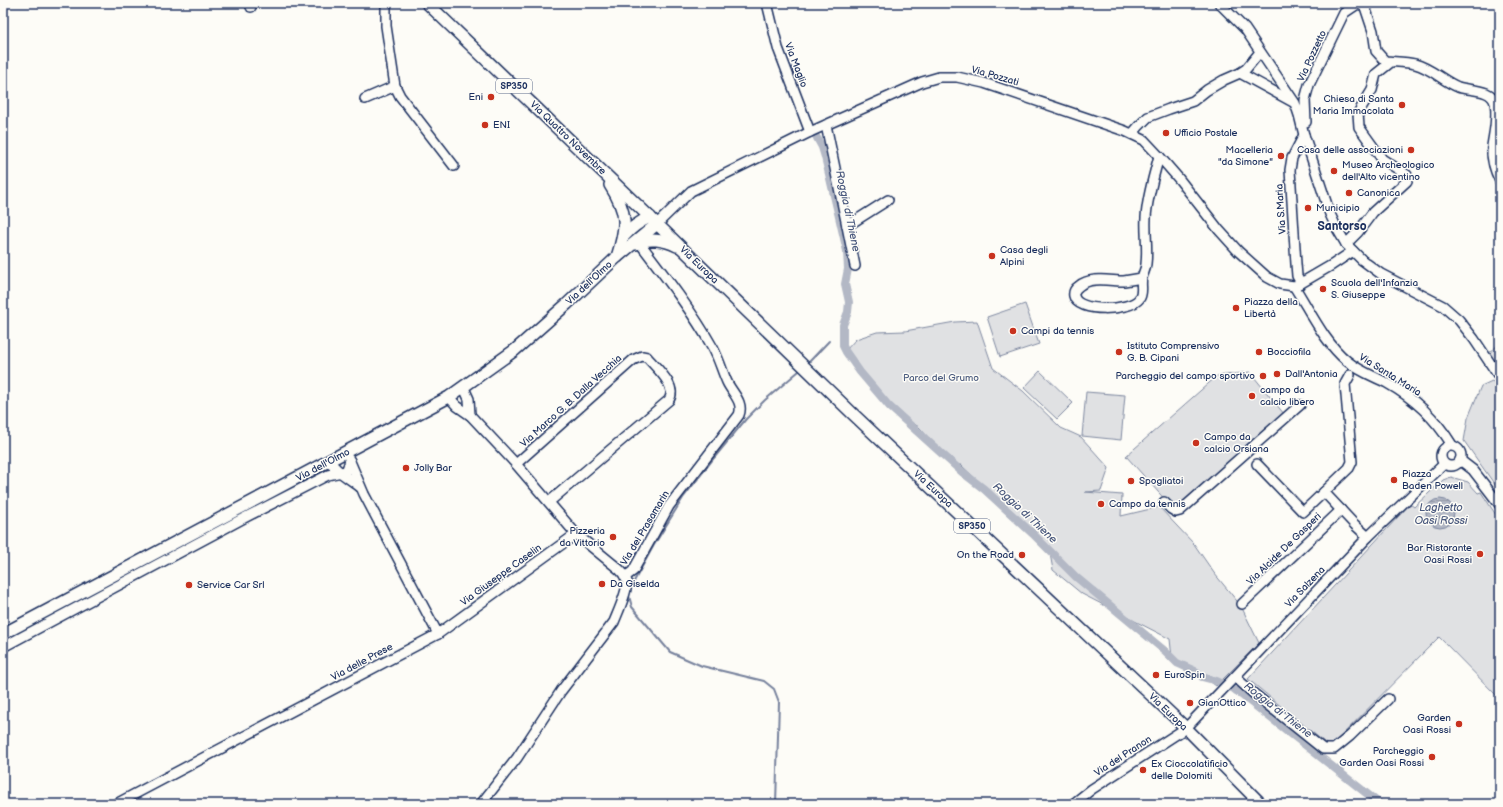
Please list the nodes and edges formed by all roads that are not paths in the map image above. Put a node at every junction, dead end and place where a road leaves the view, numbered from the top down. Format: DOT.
graph roads {
  1 [pos="386,3"];
  2 [pos="427,3"];
  3 [pos="767,3"];
  4 [pos="1219,3"];
  5 [pos="1359,4"];
  6 [pos="1260,52"];
  7 [pos="1391,62"];
  8 [pos="1240,73"];
  9 [pos="395,86"];
  10 [pos="365,99"];
  11 [pos="1295,103"];
  12 [pos="826,125"];
  13 [pos="810,132"];
  14 [pos="1132,134"];
  15 [pos="1304,135"];
  16 [pos="1310,152"];
  17 [pos="1159,156"];
  18 [pos="454,166"];
  19 [pos="600,169"];
  20 [pos="1500,181"];
  21 [pos="888,200"];
  22 [pos="654,220"];
  23 [pos="847,226"];
  24 [pos="624,236"];
  25 [pos="634,244"];
  26 [pos="1349,247"];
  27 [pos="683,249"];
  28 [pos="617,257"];
  29 [pos="855,266"];
  30 [pos="1142,278"];
  31 [pos="1298,285"];
  32 [pos="1350,376"];
  33 [pos="1500,378"];
  34 [pos="464,388"];
  35 [pos="449,397"];
  36 [pos="1300,405"];
  37 [pos="470,416"];
  38 [pos="1436,422"];
  39 [pos="1452,446"];
  40 [pos="1442,451"];
  41 [pos="348,457"];
  42 [pos="1460,460"];
  43 [pos="330,461"];
  44 [pos="516,464"];
  45 [pos="1257,464"];
  46 [pos="1444,464"];
  47 [pos="340,472"];
  48 [pos="361,488"];
  49 [pos="1324,492"];
  50 [pos="549,502"];
  51 [pos="1164,502"];
  52 [pos="1500,505"];
  53 [pos="1341,510"];
  54 [pos="576,534"];
  55 [pos="1368,537"];
  56 [pos="625,578"];
  57 [pos="63,602"];
  58 [pos="1242,604"];
  59 [pos="61,617"];
  60 [pos="3,634"];
  61 [pos="438,634"];
  62 [pos="6,643"];
  63 [pos="1232,679"];
  64 [pos="1388,699"];
  65 [pos="1186,728"];
  66 [pos="116,804"];
  67 [pos="481,804"];
  68 [pos="1073,804"];
  69 [pos="1261,804"];
  1 -- 9 [label="street"];
  2 -- 19 [label="main road, Via Quattro Novembre / SP350"];
  3 -- 13 [label="street, Via Maglio"];
  4 -- 6 [label="street"];
  5 -- 7 [label="street"];
  5 -- 16 [label="street, Via Pozzetto"];
  6 -- 8 [label="street"];
  6 -- 11 [label="street"];
  7 -- 20 [label="street"];
  7 -- 26 [label="street"];
  8 -- 11 [label="street"];
  8 -- 14 [label="street"];
  9 -- 10 [label="street"];
  9 -- 18 [label="street"];
  11 -- 15 [label="street"];
  12 -- 13 [label="street, Via Pozzati"];
  12 -- 14 [label="street, Via Pozzati"];
  12 -- 23 [label="street"];
  13 -- 22 [label="street, Via Pozzati"];
  14 -- 17 [label="street, Via Pozzati"];
  15 -- 16 [label="street"];
  15 -- 31 [label="street, Via S.Maria"];
  16 -- 26 [label="street"];
  17 -- 30 [label="street"];
  17 -- 31 [label="street, Via Pozzati"];
  19 -- 22 [label="main road, Via Quattro Novembre / SP350"];
  19 -- 24 [label="main road, Via dell'Olmo"];
  21 -- 23 [label="street"];
  22 -- 24 [label="main road, Via dell'Olmo"];
  22 -- 25 [label="main road, Via dell'Olmo"];
  22 -- 27 [label="main road, Via Europa / SP350"];
  23 -- 29 [label="street"];
  24 -- 28 [label="main road, Via dell'Olmo"];
  25 -- 27 [label="main road"];
  25 -- 28 [label="main road, Via dell'Olmo"];
  25 -- 56 [label="street, Via del Prasamarin"];
  26 -- 31 [label="street"];
  26 -- 33 [label="street"];
  27 -- 65 [label="main road, Via Europa / SP350"];
  28 -- 34 [label="main road, Via dell'Olmo"];
  30 -- 30 [label="street"];
  31 -- 38 [label="street, Via Santa Maria"];
  32 -- 49 [label="street"];
  34 -- 35 [label="main road, Via dell'Olmo"];
  34 -- 37 [label="street"];
  35 -- 37 [label="street"];
  35 -- 41 [label="main road, Via dell'Olmo"];
  36 -- 51 [label="street"];
  37 -- 44 [label="street"];
  38 -- 39 [label="street, Via Santa Maria"];
  38 -- 40 [label="street"];
  39 -- 40 [label="street"];
  39 -- 42 [label="street"];
  40 -- 46 [label="street"];
  41 -- 43 [label="main road, Via dell'Olmo"];
  41 -- 47 [label="street"];
  41 -- 48 [label="street"];
  42 -- 46 [label="street"];
  42 -- 52 [label="street"];
  43 -- 47 [label="street"];
  43 -- 57 [label="main road, Via dell'Olmo"];
  44 -- 50 [label="street"];
  44 -- 50 [label="street, Via Marco G. B. Dalla Vecchia"];
  45 -- 49 [label="street"];
  46 -- 55 [label="street, Via Salzena"];
  47 -- 48 [label="street"];
  47 -- 59 [label="street, Via dell'Olmo"];
  48 -- 61 [label="street"];
  49 -- 53 [label="street"];
  50 -- 54 [label="street"];
  53 -- 55 [label="street"];
  53 -- 58 [label="street, Via Alcide De Gasperi"];
  54 -- 56 [label="street"];
  54 -- 61 [label="street, Via Giuseppe Caselin"];
  55 -- 63 [label="street, Via Salzena"];
  56 -- 67 [label="street, Via del Prasamarin"];
  57 -- 59 [label="street"];
  57 -- 60 [label="main road, Via dell'Olmo"];
  59 -- 62 [label="street, Via dell'Olmo"];
  61 -- 66 [label="street, Via delle Prese"];
  63 -- 64 [label="street"];
  63 -- 65 [label="street, Via Salzena"];
  65 -- 68 [label="street, Via del Pranon"];
  65 -- 69 [label="main road, Via Europa / SP350"];
}
